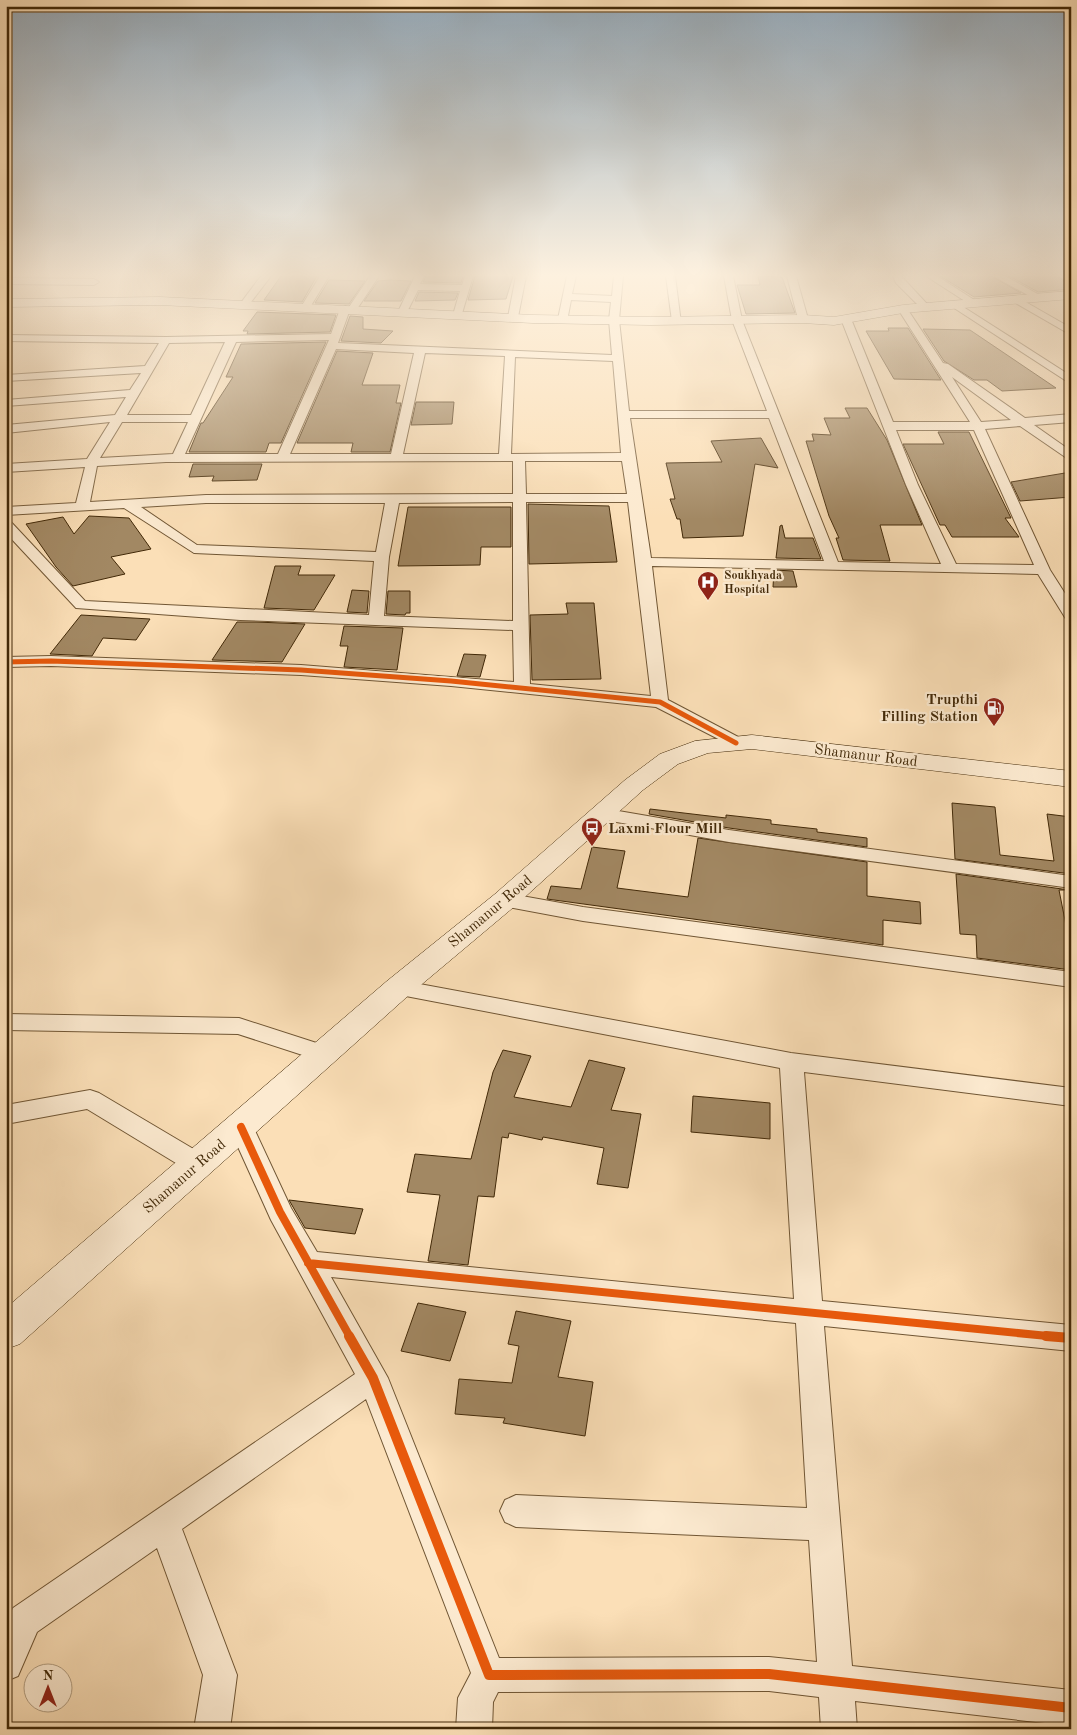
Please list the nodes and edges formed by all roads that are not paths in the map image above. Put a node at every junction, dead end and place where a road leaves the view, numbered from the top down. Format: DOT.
graph roads {
  1 [pos="155,357"];
  2 [pos="224,357"];
  3 [pos="326,357"];
  4 [pos="418,357"];
  5 [pos="510,357"];
  6 [pos="581,357"];
  7 [pos="751,357"];
  8 [pos="861,357"];
  9 [pos="1034,357"];
  10 [pos="618,358"];
  11 [pos="934,359"];
  12 [pos="148,369"];
  13 [pos="6,378"];
  14 [pos="1071,381"];
  15 [pos="132,393"];
  16 [pos="6,403"];
  17 [pos="624,414"];
  18 [pos="774,415"];
  19 [pos="120,418"];
  20 [pos="1071,418"];
  21 [pos="195,419"];
  22 [pos="1022,423"];
  23 [pos="889,426"];
  24 [pos="978,426"];
  25 [pos="6,430"];
  26 [pos="283,456"];
  27 [pos="396,456"];
  28 [pos="512,457"];
  29 [pos="628,457"];
  30 [pos="1071,457"];
  31 [pos="177,458"];
  32 [pos="92,462"];
  33 [pos="6,468"];
  34 [pos="393,498"];
  35 [pos="520,498"];
  36 [pos="634,498"];
  37 [pos="128,505"];
  38 [pos="82,507"];
  39 [pos="6,511"];
  40 [pos="6,525"];
  41 [pos="382,557"];
  42 [pos="644,562"];
  43 [pos="833,567"];
  44 [pos="950,567"];
  45 [pos="1043,570"];
  46 [pos="1071,616"];
  47 [pos="376,620"];
  48 [pos="522,626"];
  49 [pos="6,662"];
  50 [pos="522,688"];
  51 [pos="660,702"];
  52 [pos="736,743"];
  53 [pos="1071,779"];
  54 [pos="601,814"];
  55 [pos="1071,882"];
  56 [pos="505,900"];
  57 [pos="1071,980"];
  58 [pos="398,988"];
  59 [pos="6,1022"];
  60 [pos="324,1054"];
  61 [pos="791,1062"];
  62 [pos="1071,1097"];
  63 [pos="6,1116"];
  64 [pos="241,1127"];
  65 [pos="198,1164"];
  66 [pos="308,1263"];
  67 [pos="808,1312"];
  68 [pos="6,1332"];
  69 [pos="1071,1338"];
  70 [pos="373,1378"];
  71 [pos="516,1511"];
  72 [pos="164,1524"];
  73 [pos="824,1525"];
  74 [pos="6,1664"];
  75 [pos="489,1676"];
  76 [pos="835,1681"];
  77 [pos="1071,1708"];
  78 [pos="212,1729"];
  79 [pos="474,1729"];
  80 [pos="839,1729"];
  1 -- 12 [label="street"];
  2 -- 21 [label="street"];
  3 -- 26 [label="street"];
  4 -- 27 [label="street"];
  5 -- 28 [label="street"];
  6 -- 10 [label="street"];
  7 -- 18 [label="street"];
  8 -- 23 [label="street"];
  9 -- 14 [label="street"];
  10 -- 17 [label="street"];
  11 -- 22 [label="street"];
  11 -- 24 [label="street"];
  12 -- 13 [label="street"];
  12 -- 15 [label="street"];
  15 -- 16 [label="street"];
  15 -- 19 [label="street"];
  17 -- 18 [label="street"];
  17 -- 29 [label="street"];
  18 -- 43 [label="street"];
  19 -- 21 [label="street"];
  19 -- 25 [label="street"];
  19 -- 32 [label="street"];
  20 -- 22 [label="street"];
  21 -- 31 [label="street"];
  22 -- 24 [label="street"];
  22 -- 30 [label="street"];
  23 -- 24 [label="street"];
  23 -- 44 [label="street"];
  24 -- 45 [label="street"];
  26 -- 27 [label="street"];
  26 -- 31 [label="street"];
  27 -- 28 [label="street"];
  28 -- 29 [label="street"];
  28 -- 35 [label="street"];
  29 -- 36 [label="street"];
  31 -- 32 [label="street"];
  32 -- 33 [label="street"];
  32 -- 38 [label="street"];
  34 -- 35 [label="street"];
  34 -- 37 [label="street"];
  34 -- 41 [label="street"];
  35 -- 36 [label="street"];
  35 -- 48 [label="street"];
  36 -- 42 [label="street"];
  37 -- 38 [label="street"];
  37 -- 41 [label="street"];
  38 -- 39 [label="street"];
  40 -- 47 [label="street"];
  41 -- 47 [label="street"];
  42 -- 43 [label="street"];
  42 -- 51 [label="street"];
  43 -- 44 [label="street"];
  44 -- 45 [label="street"];
  45 -- 46 [label="street"];
  47 -- 48 [label="street"];
  48 -- 50 [label="street"];
  49 -- 50 [label="street"];
  50 -- 51 [label="street"];
  51 -- 52 [label="street"];
  52 -- 53 [label="main road, Shamanur Road"];
  52 -- 54 [label="main road, Shamanur Road"];
  54 -- 55 [label="street"];
  54 -- 56 [label="main road, Shamanur Road"];
  56 -- 57 [label="street"];
  56 -- 58 [label="main road, Shamanur Road"];
  58 -- 60 [label="main road, Shamanur Road"];
  58 -- 61 [label="street"];
  59 -- 60 [label="street"];
  60 -- 64 [label="main road, Shamanur Road"];
  61 -- 62 [label="street"];
  61 -- 67 [label="street"];
  63 -- 65 [label="street"];
  64 -- 65 [label="main road, Shamanur Road"];
  64 -- 66 [label="street"];
  65 -- 68 [label="main road, Shamanur Road"];
  66 -- 67 [label="street"];
  66 -- 70 [label="street"];
  67 -- 69 [label="street"];
  67 -- 73 [label="street"];
  70 -- 72 [label="street"];
  70 -- 75 [label="street"];
  71 -- 73 [label="street"];
  72 -- 74 [label="street"];
  72 -- 78 [label="street"];
  73 -- 76 [label="street"];
  75 -- 76 [label="street"];
  75 -- 79 [label="street"];
  76 -- 77 [label="street"];
  76 -- 80 [label="street"];
}
